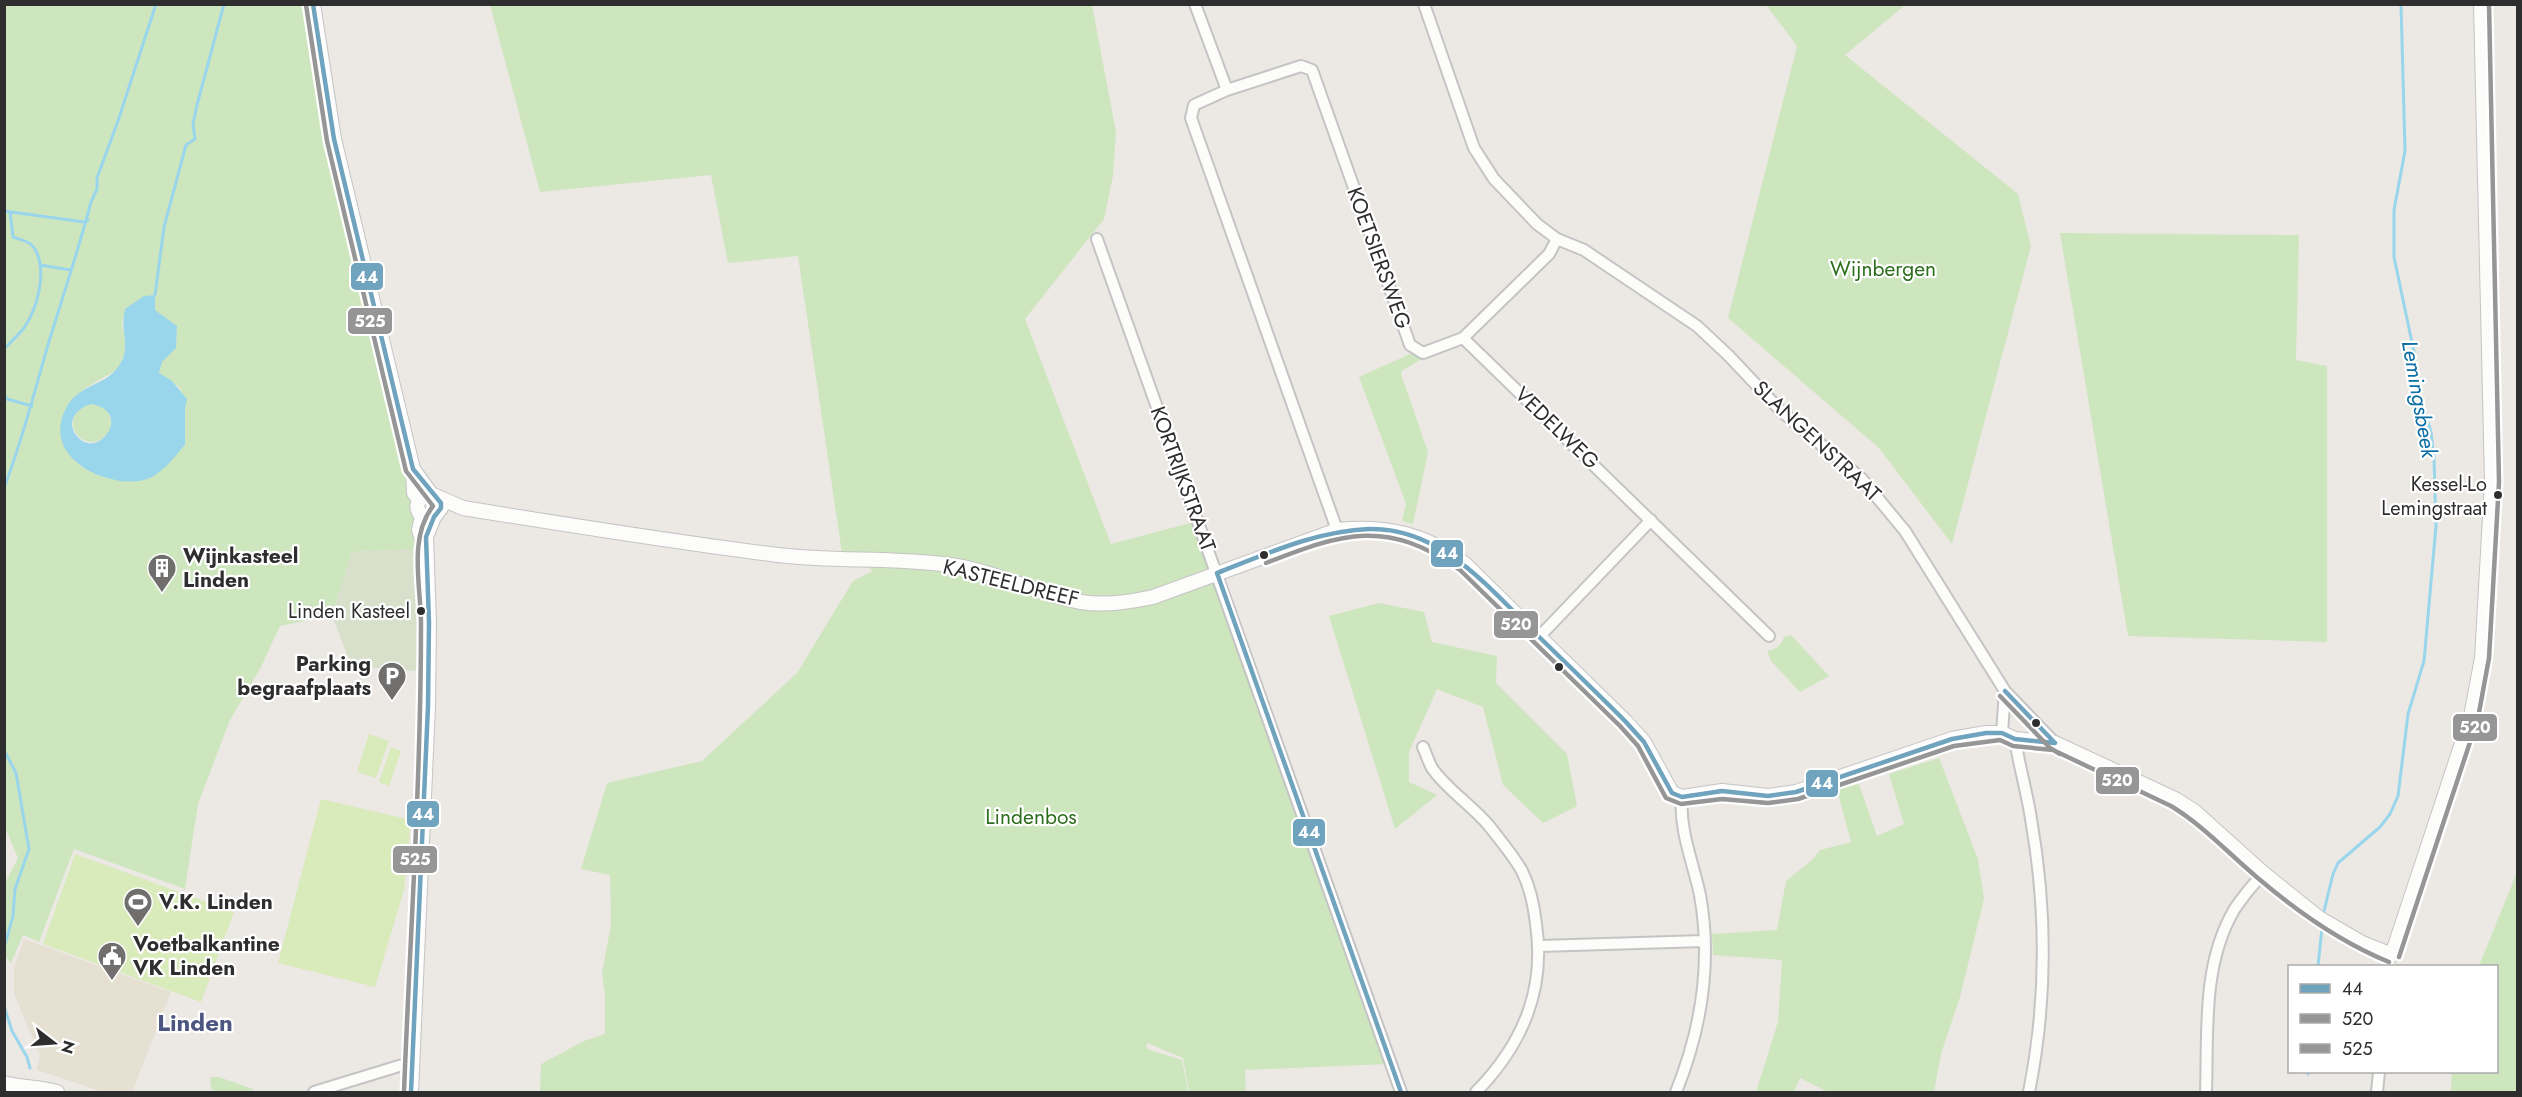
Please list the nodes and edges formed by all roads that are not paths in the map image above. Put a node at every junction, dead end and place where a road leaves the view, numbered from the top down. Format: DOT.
graph roads {
  1 [pos="313,4"];
  2 [pos="1195,4"];
  3 [pos="1424,4"];
  4 [pos="2481,4"];
  5 [pos="1227,90"];
  6 [pos="1097,239"];
  7 [pos="1557,239"];
  8 [pos="1463,338"];
  9 [pos="430,497"];
  10 [pos="463,508"];
  11 [pos="432,515"];
  12 [pos="1651,520"];
  13 [pos="1337,530"];
  14 [pos="1217,573"];
  15 [pos="1768,636"];
  16 [pos="1539,637"];
  17 [pos="2005,691"];
  18 [pos="2008,736"];
  19 [pos="2055,743"];
  20 [pos="1423,747"];
  21 [pos="1682,797"];
  22 [pos="2263,873"];
  23 [pos="1704,940"];
  24 [pos="1540,946"];
  25 [pos="2391,961"];
  26 [pos="413,1064"];
  27 [pos="2379,1073"];
  28 [pos="4,1083"];
  29 [pos="57,1092"];
  30 [pos="314,1092"];
  31 [pos="411,1092"];
  32 [pos="1401,1092"];
  33 [pos="1476,1092"];
  34 [pos="1676,1092"];
  35 [pos="2029,1092"];
  36 [pos="2206,1092"];
  37 [pos="2377,1092"];
  1 -- 9 [label="street"];
  2 -- 5 [label="street"];
  3 -- 7 [label="street, SLANGENSTRAAT"];
  4 -- 25 [label="street"];
  5 -- 8 [label="street, KOETSIERSWEG"];
  5 -- 13 [label="street, KOETSIERSWEG"];
  6 -- 14 [label="street, KORTRIJKSTRAAT"];
  7 -- 8 [label="street, KOETSIERSWEG"];
  7 -- 17 [label="street, SLANGENSTRAAT"];
  8 -- 12 [label="street, VEDELWEG"];
  9 -- 10 [label="street, KASTEELDREEF"];
  9 -- 11 [label="street"];
  9 -- 11 [label="street"];
  10 -- 11 [label="street, KASTEELDREEF"];
  10 -- 14 [label="street, KASTEELDREEF"];
  11 -- 26 [label="street"];
  12 -- 15 [label="street, VEDELWEG"];
  12 -- 16 [label="street"];
  13 -- 14 [label="street, KASTEELDREEF"];
  13 -- 16 [label="street, KASTEELDREEF"];
  14 -- 32 [label="street, KORTRIJKSTRAAT"];
  16 -- 21 [label="street, KASTEELDREEF"];
  17 -- 18 [label="street"];
  17 -- 19 [label="street, SLANGENSTRAAT"];
  18 -- 19 [label="street"];
  18 -- 21 [label="street"];
  18 -- 35 [label="street"];
  19 -- 22 [label="street, SLANGENSTRAAT"];
  20 -- 24 [label="street"];
  21 -- 23 [label="street"];
  22 -- 25 [label="street, SLANGENSTRAAT"];
  22 -- 36 [label="street"];
  23 -- 24 [label="street"];
  23 -- 34 [label="street"];
  24 -- 33 [label="street"];
  26 -- 30 [label="street"];
  26 -- 31 [label="street"];
  27 -- 37 [label="street"];
  28 -- 29 [label="street"];
}
